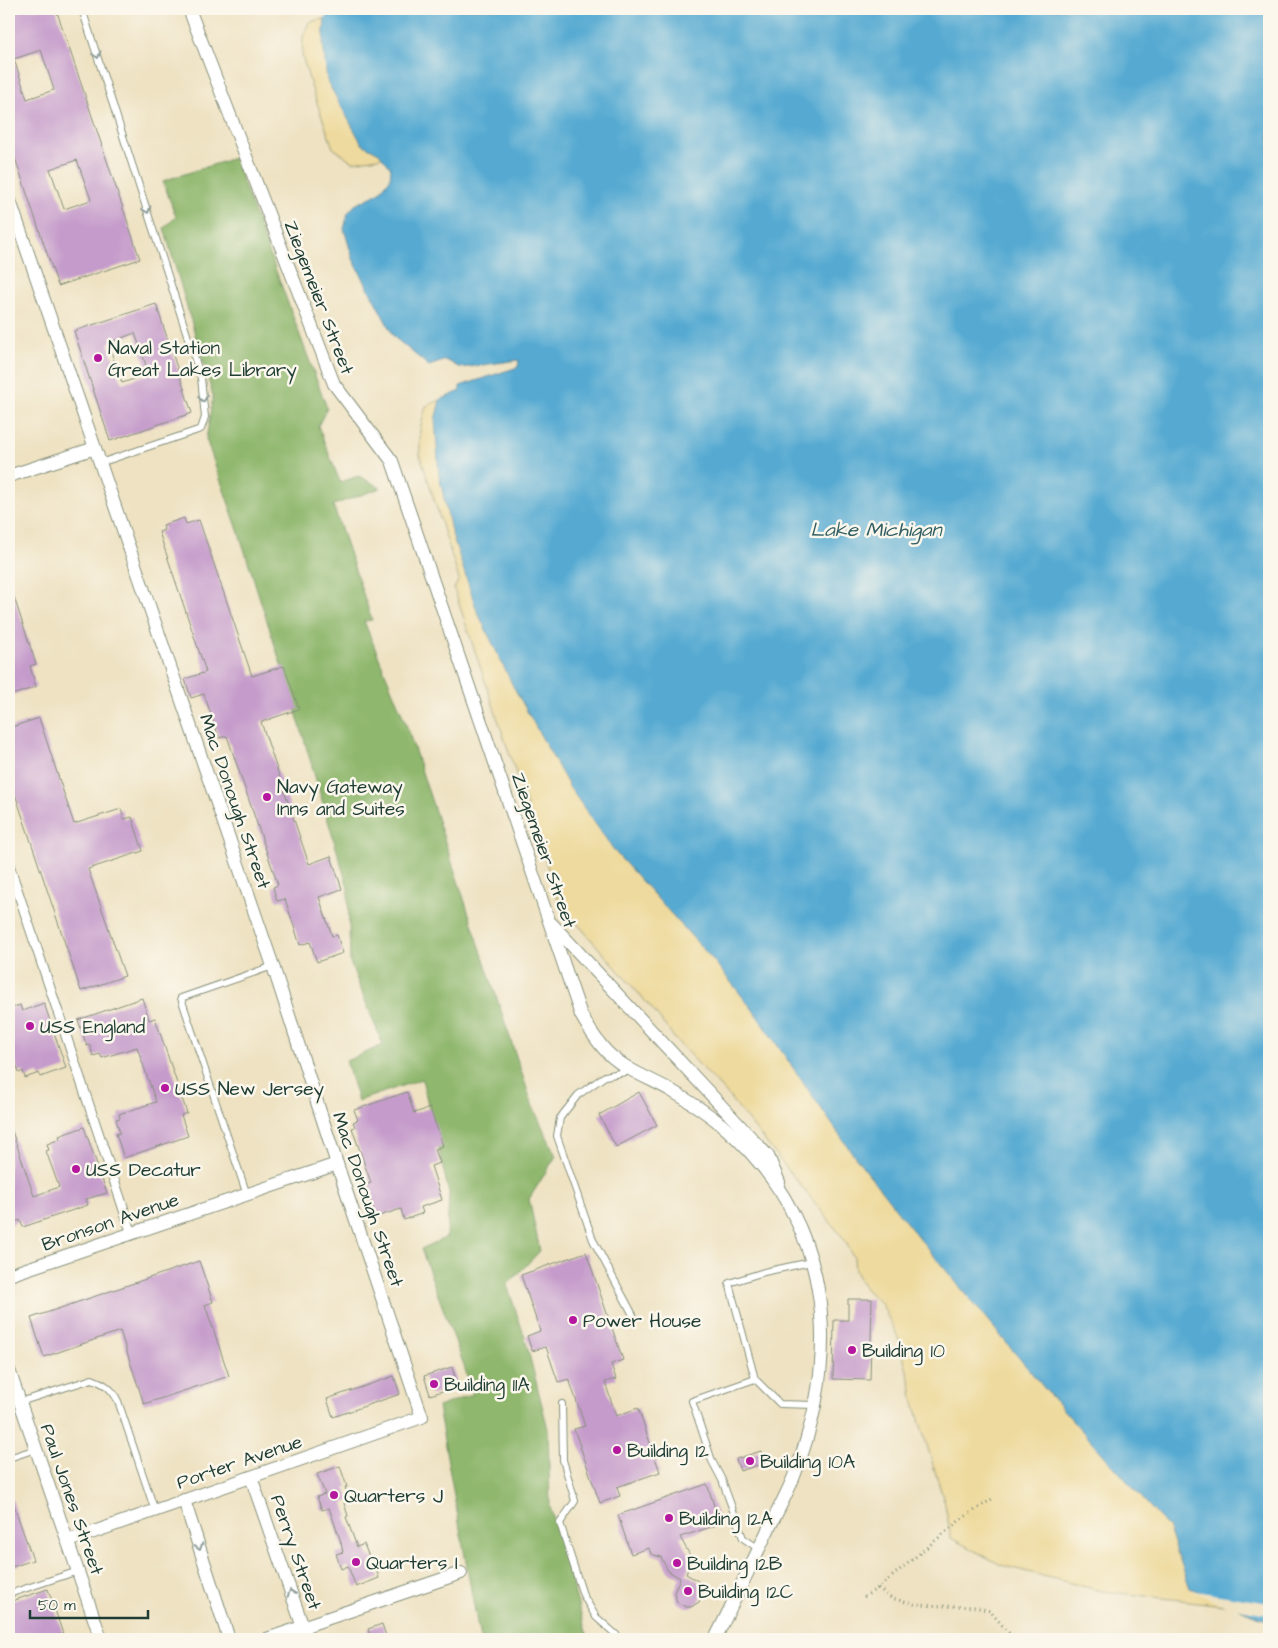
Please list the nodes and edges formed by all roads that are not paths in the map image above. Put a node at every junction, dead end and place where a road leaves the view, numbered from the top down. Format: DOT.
graph roads {
  1 [pos="82,9"];
  2 [pos="189,9"];
  3 [pos="9,198"];
  4 [pos="95,448"];
  5 [pos="100,463"];
  6 [pos="9,476"];
  7 [pos="9,865"];
  8 [pos="549,920"];
  9 [pos="273,966"];
  10 [pos="632,1071"];
  11 [pos="337,1164"];
  12 [pos="246,1195"];
  13 [pos="788,1206"];
  14 [pos="132,1234"];
  15 [pos="812,1262"];
  16 [pos="9,1275"];
  17 [pos="633,1315"];
  18 [pos="9,1370"];
  19 [pos="755,1380"];
  20 [pos="20,1402"];
  21 [pos="562,1404"];
  22 [pos="816,1405"];
  23 [pos="422,1417"];
  24 [pos="36,1448"];
  25 [pos="9,1458"];
  26 [pos="251,1477"];
  27 [pos="184,1500"];
  28 [pos="155,1511"];
  29 [pos="68,1541"];
  30 [pos="759,1549"];
  31 [pos="78,1571"];
  32 [pos="461,1573"];
  33 [pos="9,1594"];
  34 [pos="304,1633"];
  35 [pos="100,1639"];
  36 [pos="229,1639"];
  37 [pos="267,1639"];
  38 [pos="621,1639"];
  39 [pos="715,1639"];
  1 -- 5 [label="lane, one-way"];
  2 -- 8 [label="street, Ziegemeier Street"];
  3 -- 4 [label="street, Mac Donough Street"];
  4 -- 5 [label="street, Mac Donough Street"];
  4 -- 6 [label="street"];
  5 -- 9 [label="street, Mac Donough Street"];
  7 -- 14 [label="street"];
  8 -- 10 [label="street, Ziegemeier Street"];
  8 -- 13 [label="street"];
  9 -- 11 [label="street, Mac Donough Street"];
  9 -- 12 [label="lane"];
  10 -- 13 [label="street, Ziegemeier Street"];
  10 -- 17 [label="lane"];
  11 -- 12 [label="street, Bronson Avenue"];
  11 -- 23 [label="street, Mac Donough Street"];
  12 -- 14 [label="street, Bronson Avenue"];
  13 -- 15 [label="street, Ziegemeier Street"];
  14 -- 16 [label="street, Bronson Avenue"];
  15 -- 19 [label="lane"];
  15 -- 22 [label="street, Ziegemeier Street"];
  18 -- 20 [label="street, Paul Jones Street"];
  19 -- 22 [label="lane"];
  19 -- 30 [label="lane"];
  20 -- 24 [label="street, Paul Jones Street"];
  20 -- 28 [label="lane"];
  21 -- 38 [label="lane"];
  22 -- 30 [label="street, Ziegemeier Street"];
  23 -- 26 [label="street, Porter Avenue"];
  24 -- 25 [label="lane"];
  24 -- 29 [label="street, Paul Jones Street"];
  26 -- 27 [label="street, Porter Avenue"];
  34 -- 26 [label="street, Perry Street, one-way"];
  27 -- 28 [label="street, Porter Avenue"];
  27 -- 36 [label="street, one-way"];
  28 -- 29 [label="street, Porter Avenue"];
  29 -- 31 [label="street, Paul Jones Street"];
  30 -- 39 [label="street, Ziegemeier Street"];
  31 -- 33 [label="lane"];
  31 -- 35 [label="street, Paul Jones Street"];
  32 -- 34 [label="street"];
  34 -- 37 [label="street"];
}
